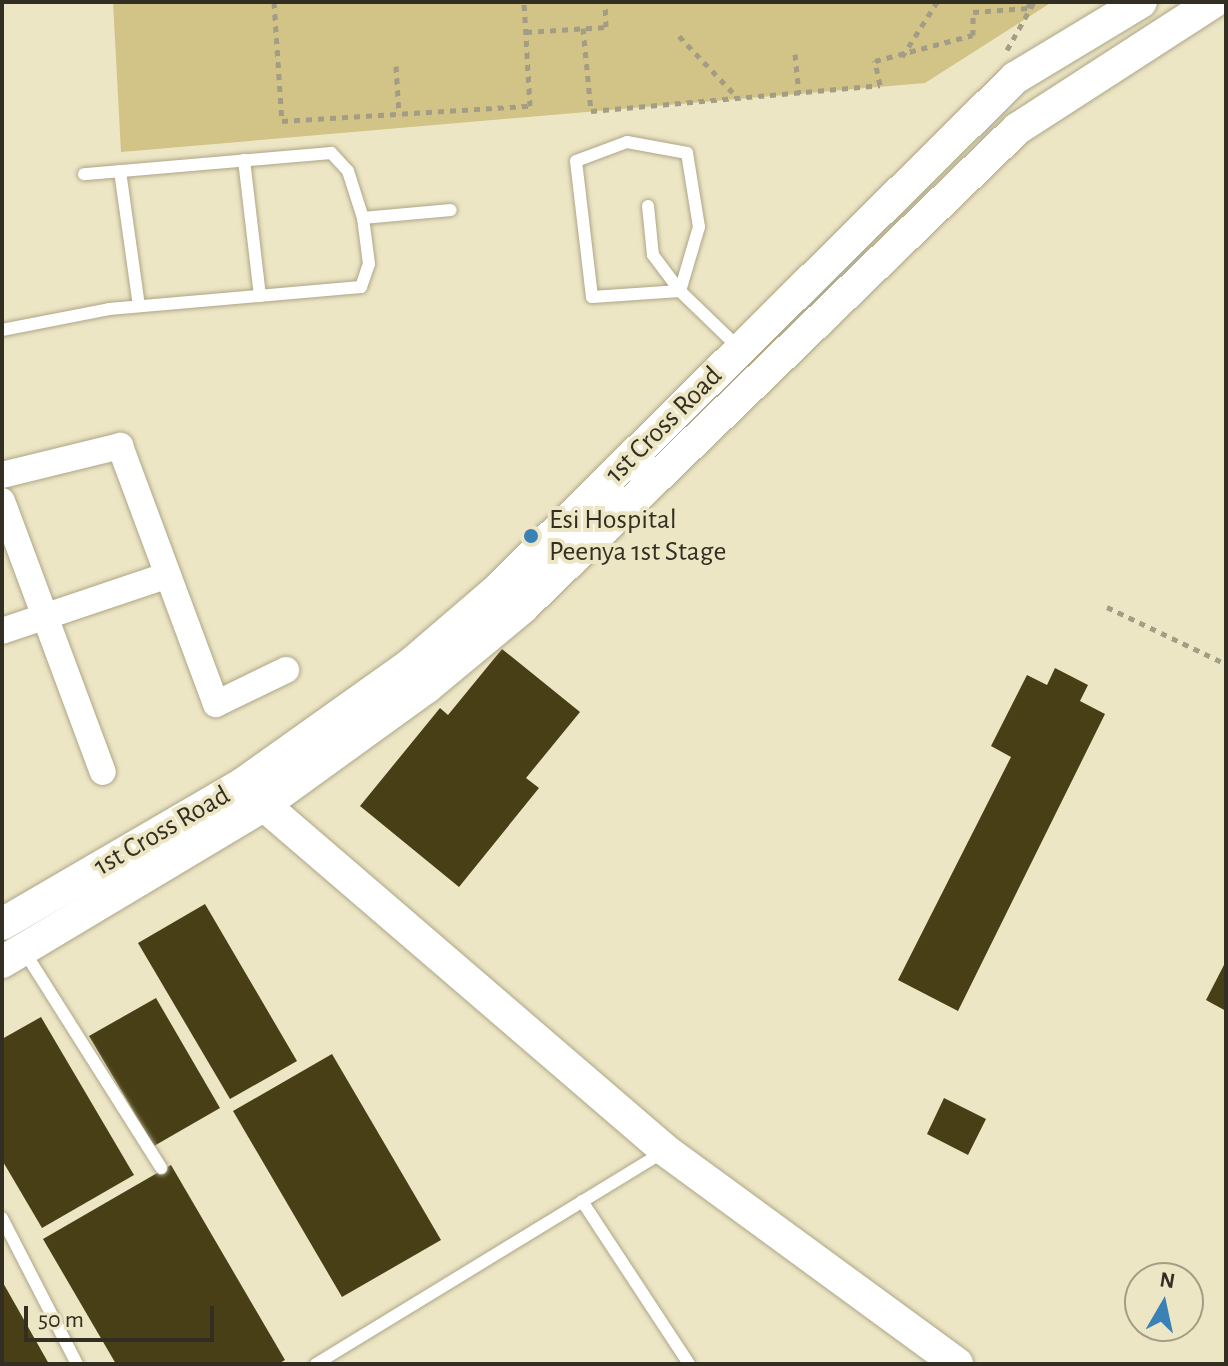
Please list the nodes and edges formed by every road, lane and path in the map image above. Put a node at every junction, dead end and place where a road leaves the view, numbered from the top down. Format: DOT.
graph roads {
  1 [pos="274,2"];
  2 [pos="524,2"];
  3 [pos="605,2"];
  4 [pos="937,2"];
  5 [pos="1029,2"];
  6 [pos="1141,2"];
  7 [pos="1213,2"];
  8 [pos="583,28"];
  9 [pos="526,32"];
  10 [pos="679,36"];
  11 [pos="795,54"];
  12 [pos="901,58"];
  13 [pos="396,66"];
  14 [pos="799,94"];
  15 [pos="739,99"];
  16 [pos="399,114"];
  17 [pos="244,160"];
  18 [pos="120,171"];
  19 [pos="84,174"];
  20 [pos="648,206"];
  21 [pos="451,210"];
  22 [pos="363,218"];
  23 [pos="680,291"];
  24 [pos="260,296"];
  25 [pos="139,306"];
  26 [pos="2,330"];
  27 [pos="739,348"];
  28 [pos="765,374"];
  29 [pos="2,475"];
  30 [pos="2,501"];
  31 [pos="168,575"];
  32 [pos="1107,607"];
  33 [pos="50,614"];
  34 [pos="2,631"];
  35 [pos="1226,664"];
  36 [pos="286,670"];
  37 [pos="103,772"];
  38 [pos="253,795"];
  39 [pos="2,924"];
  40 [pos="12,956"];
  41 [pos="665,1150"];
  42 [pos="161,1168"];
  43 [pos="582,1201"];
  44 [pos="2,1218"];
  45 [pos="77,1364"];
  46 [pos="316,1364"];
  47 [pos="689,1364"];
  48 [pos="957,1364"];
  1 -- 16 [label="path"];
  2 -- 9 [label="path"];
  3 -- 8 [label="path"];
  4 -- 12 [label="path"];
  5 -- 12 [label="path"];
  6 -- 27 [label="street, 1st Cross Road"];
  7 -- 28 [label="street"];
  8 -- 9 [label="path"];
  8 -- 15 [label="path"];
  9 -- 16 [label="path"];
  10 -- 15 [label="path"];
  11 -- 14 [label="path"];
  12 -- 14 [label="path"];
  13 -- 16 [label="path"];
  14 -- 15 [label="path"];
  17 -- 18 [label="lane"];
  17 -- 22 [label="lane"];
  17 -- 24 [label="lane"];
  18 -- 19 [label="lane"];
  18 -- 25 [label="lane"];
  20 -- 23 [label="lane"];
  21 -- 22 [label="lane"];
  22 -- 24 [label="lane"];
  23 -- 23 [label="lane"];
  23 -- 27 [label="lane"];
  24 -- 25 [label="lane"];
  25 -- 26 [label="lane"];
  27 -- 28 [label="lane"];
  27 -- 38 [label="street, 1st Cross Road"];
  28 -- 38 [label="street"];
  29 -- 31 [label="street"];
  30 -- 33 [label="street"];
  31 -- 33 [label="street"];
  31 -- 36 [label="street"];
  32 -- 35 [label="path"];
  33 -- 34 [label="street"];
  33 -- 37 [label="street"];
  38 -- 39 [label="street, 1st Cross Road"];
  38 -- 40 [label="street"];
  38 -- 41 [label="street"];
  40 -- 42 [label="lane"];
  41 -- 43 [label="lane"];
  41 -- 48 [label="street"];
  43 -- 46 [label="lane"];
  43 -- 47 [label="lane"];
  44 -- 45 [label="lane"];
}
